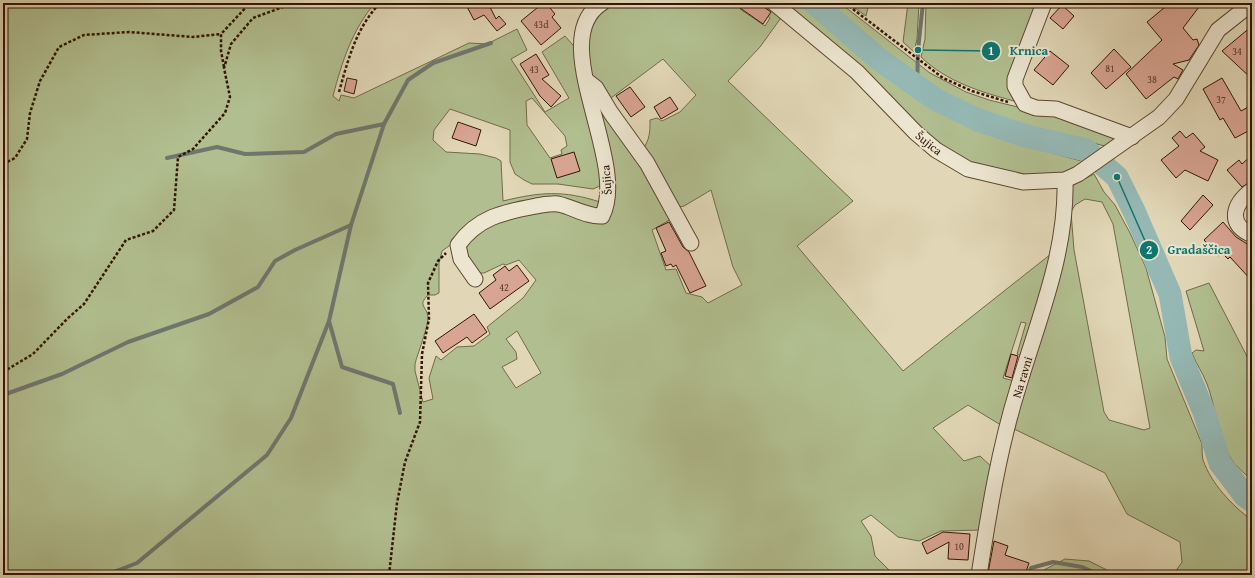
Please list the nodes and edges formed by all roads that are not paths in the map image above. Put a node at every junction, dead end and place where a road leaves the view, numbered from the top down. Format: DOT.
graph roads {
  1 [pos="602,3"];
  2 [pos="774,3"];
  3 [pos="1044,3"];
  4 [pos="1252,3"];
  5 [pos="587,81"];
  6 [pos="1132,137"];
  7 [pos="1071,177"];
  8 [pos="1252,190"];
  9 [pos="1252,235"];
  10 [pos="691,243"];
  11 [pos="475,279"];
  12 [pos="979,575"];
  1 -- 5 [label="street, Šujica"];
  2 -- 7 [label="street, Šujica"];
  3 -- 6 [label="street"];
  4 -- 6 [label="street"];
  5 -- 10 [label="street"];
  5 -- 11 [label="street, Šujica"];
  6 -- 7 [label="street"];
  7 -- 12 [label="street, Na ravni"];
  8 -- 9 [label="street"];
}
